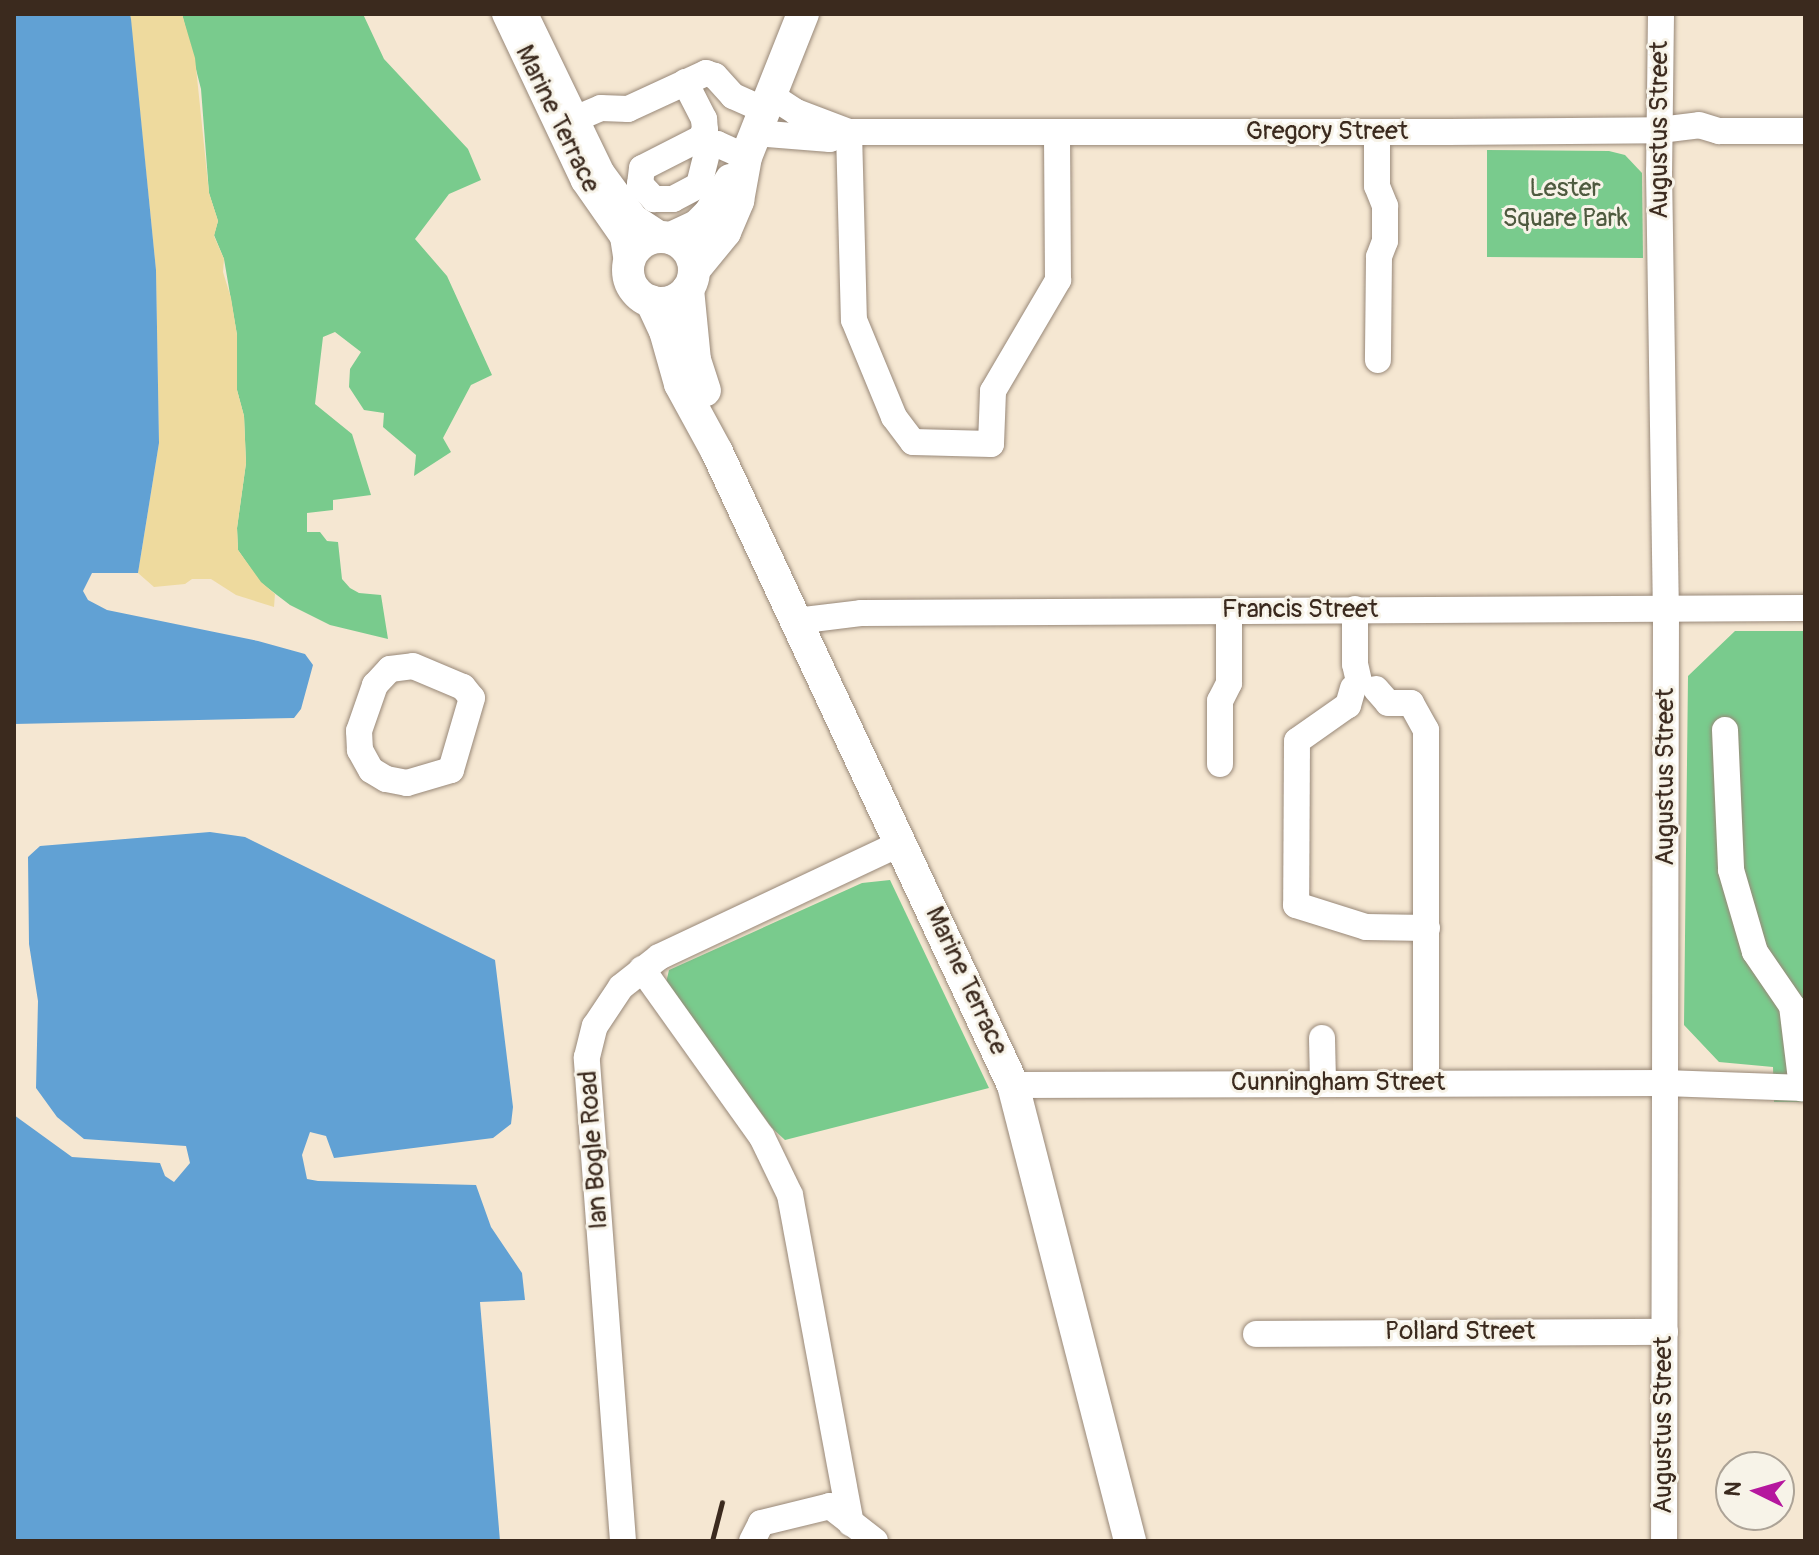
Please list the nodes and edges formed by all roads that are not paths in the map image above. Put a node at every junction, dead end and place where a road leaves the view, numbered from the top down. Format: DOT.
graph roads {
  1 [pos="505,14"];
  2 [pos="525,14"];
  3 [pos="803,14"];
  4 [pos="1661,14"];
  5 [pos="685,82"];
  6 [pos="575,119"];
  7 [pos="759,124"];
  8 [pos="1660,130"];
  9 [pos="1805,131"];
  10 [pos="849,132"];
  11 [pos="1057,132"];
  12 [pos="1377,132"];
  13 [pos="667,237"];
  14 [pos="628,267"];
  15 [pos="691,280"];
  16 [pos="651,301"];
  17 [pos="1378,360"];
  18 [pos="717,452"];
  19 [pos="1666,608"];
  20 [pos="1805,608"];
  21 [pos="1355,609"];
  22 [pos="1229,610"];
  23 [pos="796,621"];
  24 [pos="1363,686"];
  25 [pos="1725,730"];
  26 [pos="1220,764"];
  27 [pos="451,770"];
  28 [pos="901,843"];
  29 [pos="1427,928"];
  30 [pos="642,969"];
  31 [pos="1322,1038"];
  32 [pos="1426,1082"];
  33 [pos="1323,1083"];
  34 [pos="1664,1083"];
  35 [pos="1013,1085"];
  36 [pos="1804,1088"];
  37 [pos="1665,1332"];
  38 [pos="1256,1334"];
  39 [pos="851,1523"];
  40 [pos="623,1541"];
  41 [pos="752,1541"];
  42 [pos="875,1541"];
  43 [pos="1130,1541"];
  44 [pos="1664,1541"];
  1 -- 14 [label="street, Marine Terrace"];
  2 -- 6 [label="street, Marine Terrace"];
  3 -- 7 [label="main road"];
  4 -- 8 [label="street, Augustus Street"];
  5 -- 6 [label="street"];
  5 -- 7 [label="street"];
  5 -- 7 [label="street"];
  6 -- 13 [label="street, Marine Terrace"];
  7 -- 10 [label="street, Gregory Street"];
  7 -- 10 [label="street, Gregory Street"];
  7 -- 13 [label="main road"];
  7 -- 15 [label="main road"];
  8 -- 9 [label="street, Gregory Street"];
  8 -- 12 [label="street, Gregory Street"];
  8 -- 19 [label="street, Augustus Street"];
  10 -- 11 [label="street, Gregory Street"];
  10 -- 11 [label="street"];
  11 -- 12 [label="street, Gregory Street"];
  12 -- 17 [label="street"];
  13 -- 14 [label="main road"];
  13 -- 15 [label="main road"];
  14 -- 16 [label="main road"];
  15 -- 16 [label="main road"];
  15 -- 18 [label="main road, Marine Terrace"];
  16 -- 18 [label="main road, Marine Terrace"];
  18 -- 23 [label="main road, Marine Terrace"];
  19 -- 20 [label="street, Francis Street"];
  19 -- 21 [label="street, Francis Street"];
  19 -- 34 [label="street, Augustus Street"];
  21 -- 22 [label="street, Francis Street"];
  21 -- 24 [label="street"];
  22 -- 23 [label="street, Francis Street"];
  22 -- 26 [label="street"];
  23 -- 28 [label="main road, Marine Terrace"];
  24 -- 29 [label="street"];
  24 -- 29 [label="street"];
  25 -- 36 [label="street"];
  27 -- 27 [label="street"];
  28 -- 30 [label="street, Ian Bogle Road"];
  28 -- 35 [label="main road, Marine Terrace"];
  29 -- 32 [label="street"];
  30 -- 39 [label="street"];
  30 -- 40 [label="street, Ian Bogle Road"];
  31 -- 33 [label="street"];
  32 -- 33 [label="street, Cunningham Street"];
  32 -- 34 [label="street, Cunningham Street"];
  33 -- 35 [label="street, Cunningham Street"];
  34 -- 36 [label="street, Cunningham Street"];
  34 -- 37 [label="street, Augustus Street"];
  35 -- 43 [label="main road, Marine Terrace"];
  37 -- 38 [label="street, Pollard Street"];
  37 -- 44 [label="street, Augustus Street"];
  39 -- 41 [label="street"];
  39 -- 42 [label="street"];
}
